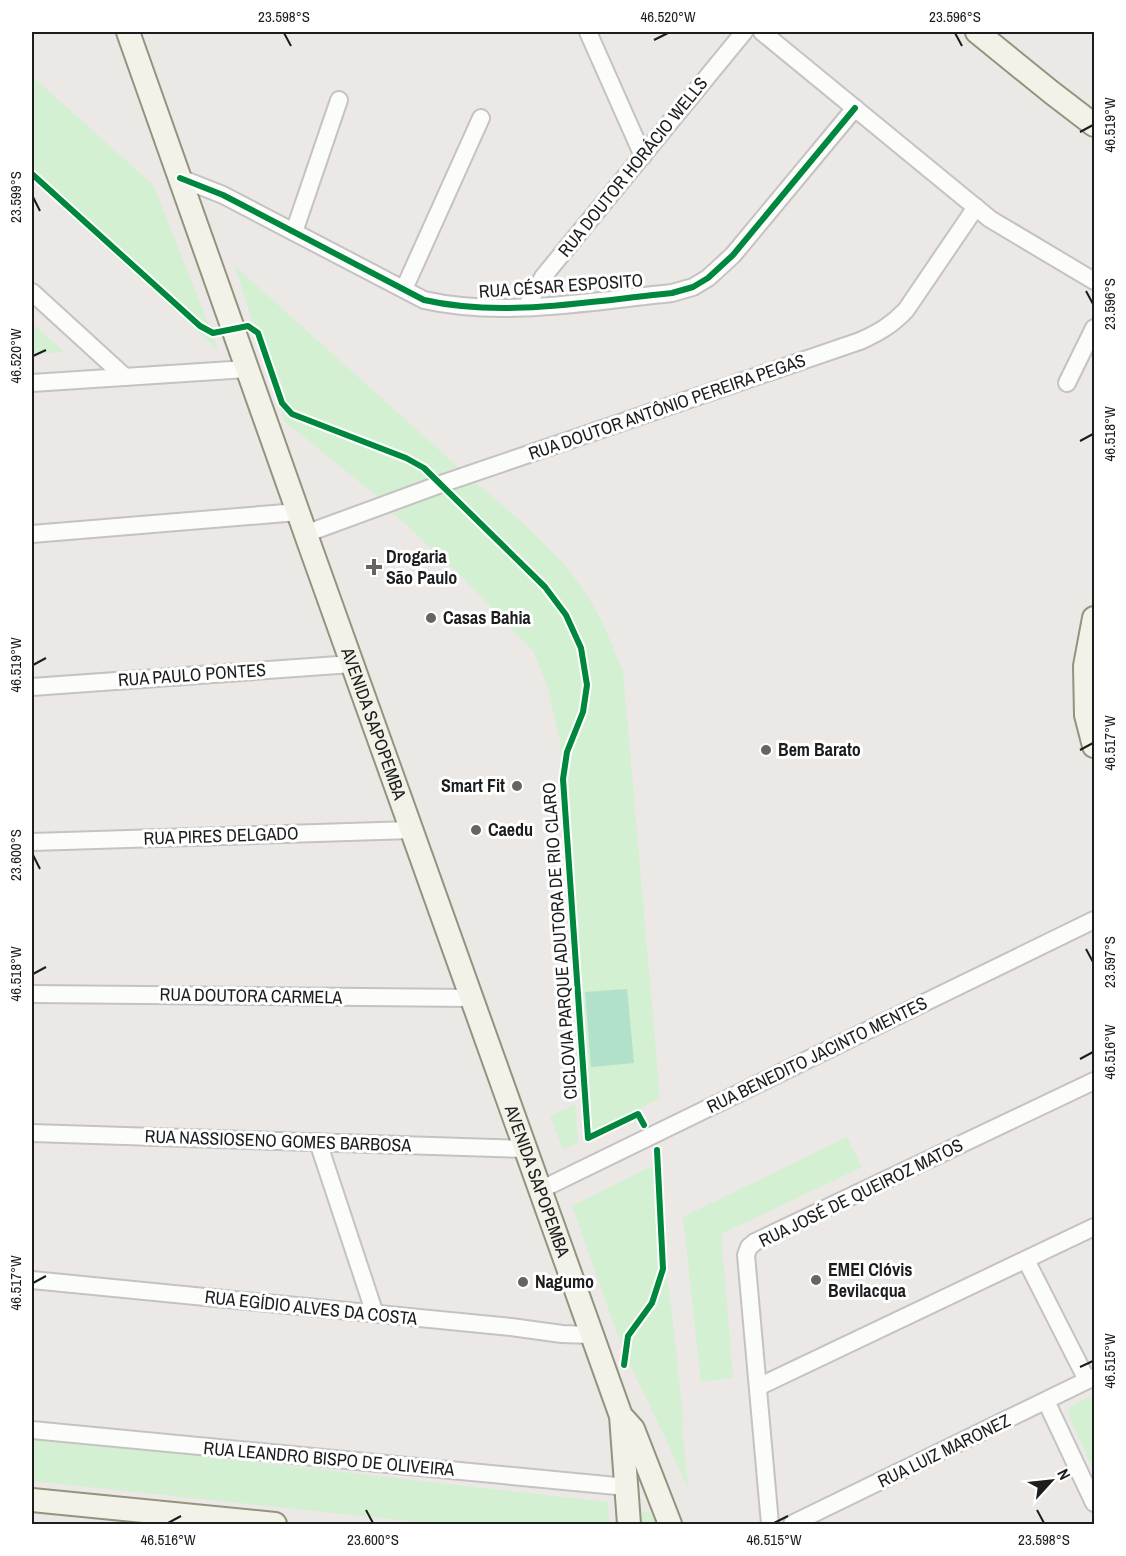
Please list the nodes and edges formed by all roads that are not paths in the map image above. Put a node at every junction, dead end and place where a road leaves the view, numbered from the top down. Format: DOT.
graph roads {
  1 [pos="128,32"];
  2 [pos="588,32"];
  3 [pos="744,32"];
  4 [pos="762,32"];
  5 [pos="977,32"];
  6 [pos="339,100"];
  7 [pos="855,108"];
  8 [pos="481,118"];
  9 [pos="1094,124"];
  10 [pos="643,156"];
  11 [pos="180,178"];
  12 [pos="976,207"];
  13 [pos="294,231"];
  14 [pos="1095,281"];
  15 [pos="404,289"];
  16 [pos="32,292"];
  17 [pos="526,306"];
  18 [pos="1095,328"];
  19 [pos="247,369"];
  20 [pos="125,377"];
  21 [pos="32,383"];
  22 [pos="1066,383"];
  23 [pos="298,512"];
  24 [pos="32,534"];
  25 [pos="305,534"];
  26 [pos="1095,618"];
  27 [pos="352,664"];
  28 [pos="32,687"];
  29 [pos="1095,746"];
  30 [pos="411,831"];
  31 [pos="32,842"];
  32 [pos="1095,920"];
  33 [pos="32,994"];
  34 [pos="471,999"];
  35 [pos="1095,1081"];
  36 [pos="32,1133"];
  37 [pos="318,1143"];
  38 [pos="525,1149"];
  39 [pos="540,1190"];
  40 [pos="1095,1227"];
  41 [pos="1026,1260"];
  42 [pos="32,1280"];
  43 [pos="375,1314"];
  44 [pos="591,1335"];
  45 [pos="1091,1379"];
  46 [pos="758,1387"];
  47 [pos="1046,1401"];
  48 [pos="621,1416"];
  49 [pos="32,1430"];
  50 [pos="32,1500"];
  51 [pos="1095,1503"];
  52 [pos="628,1506"];
  53 [pos="128,1517"];
  54 [pos="205,1521"];
  55 [pos="275,1524"];
  56 [pos="670,1524"];
  57 [pos="770,1524"];
  58 [pos="792,1524"];
  1 -- 11 [label="main road, AVENIDA SAPOPEMBA"];
  2 -- 10 [label="street"];
  3 -- 10 [label="street, RUA DOUTOR HORÁCIO WELLS"];
  4 -- 7 [label="street"];
  5 -- 9 [label="main road"];
  6 -- 13 [label="street"];
  7 -- 12 [label="street"];
  7 -- 17 [label="street, RUA CÉSAR ESPOSITO"];
  8 -- 15 [label="street"];
  10 -- 17 [label="street, RUA DOUTOR HORÁCIO WELLS"];
  11 -- 13 [label="street, RUA CÉSAR ESPOSITO"];
  11 -- 19 [label="main road, AVENIDA SAPOPEMBA"];
  12 -- 14 [label="street"];
  12 -- 25 [label="street, RUA DOUTOR ANTÔNIO PEREIRA PEGAS"];
  13 -- 15 [label="street, RUA CÉSAR ESPOSITO"];
  15 -- 17 [label="street, RUA CÉSAR ESPOSITO"];
  16 -- 20 [label="street"];
  18 -- 22 [label="street"];
  19 -- 20 [label="street"];
  19 -- 23 [label="main road, AVENIDA SAPOPEMBA"];
  20 -- 21 [label="street"];
  23 -- 24 [label="street"];
  23 -- 25 [label="main road, AVENIDA SAPOPEMBA"];
  25 -- 27 [label="main road, AVENIDA SAPOPEMBA"];
  26 -- 29 [label="main road"];
  27 -- 28 [label="street, RUA PAULO PONTES"];
  27 -- 30 [label="main road, AVENIDA SAPOPEMBA"];
  30 -- 31 [label="street, RUA PIRES DELGADO"];
  30 -- 34 [label="main road, AVENIDA SAPOPEMBA"];
  32 -- 39 [label="street, RUA BENEDITO JACINTO MENTES"];
  33 -- 34 [label="street, RUA DOUTORA CARMELA"];
  34 -- 38 [label="main road, AVENIDA SAPOPEMBA"];
  35 -- 46 [label="street, RUA JOSÉ DE QUEIROZ MATOS"];
  36 -- 37 [label="street, RUA NASSIOSENO GOMES BARBOSA"];
  37 -- 38 [label="street, RUA NASSIOSENO GOMES BARBOSA"];
  37 -- 43 [label="street"];
  38 -- 39 [label="main road, AVENIDA SAPOPEMBA"];
  39 -- 44 [label="main road, AVENIDA SAPOPEMBA"];
  40 -- 41 [label="street"];
  41 -- 45 [label="street"];
  41 -- 46 [label="street"];
  42 -- 43 [label="street, RUA EGÍDIO ALVES DA COSTA"];
  43 -- 44 [label="street, RUA EGÍDIO ALVES DA COSTA"];
  44 -- 48 [label="main road, AVENIDA SAPOPEMBA"];
  45 -- 47 [label="street, RUA LUIZ MARONEZ"];
  46 -- 57 [label="street, RUA JOSÉ DE QUEIROZ MATOS"];
  47 -- 51 [label="street"];
  47 -- 58 [label="street, RUA LUIZ MARONEZ"];
  48 -- 52 [label="main road, AVENIDA SAPOPEMBA"];
  48 -- 56 [label="main road, AVENIDA SAPOPEMBA"];
  49 -- 52 [label="street, RUA LEANDRO BISPO DE OLIVEIRA"];
  50 -- 53 [label="main road"];
  52 -- 56 [label="main road"];
  53 -- 54 [label="main road"];
  54 -- 55 [label="main road"];
}
